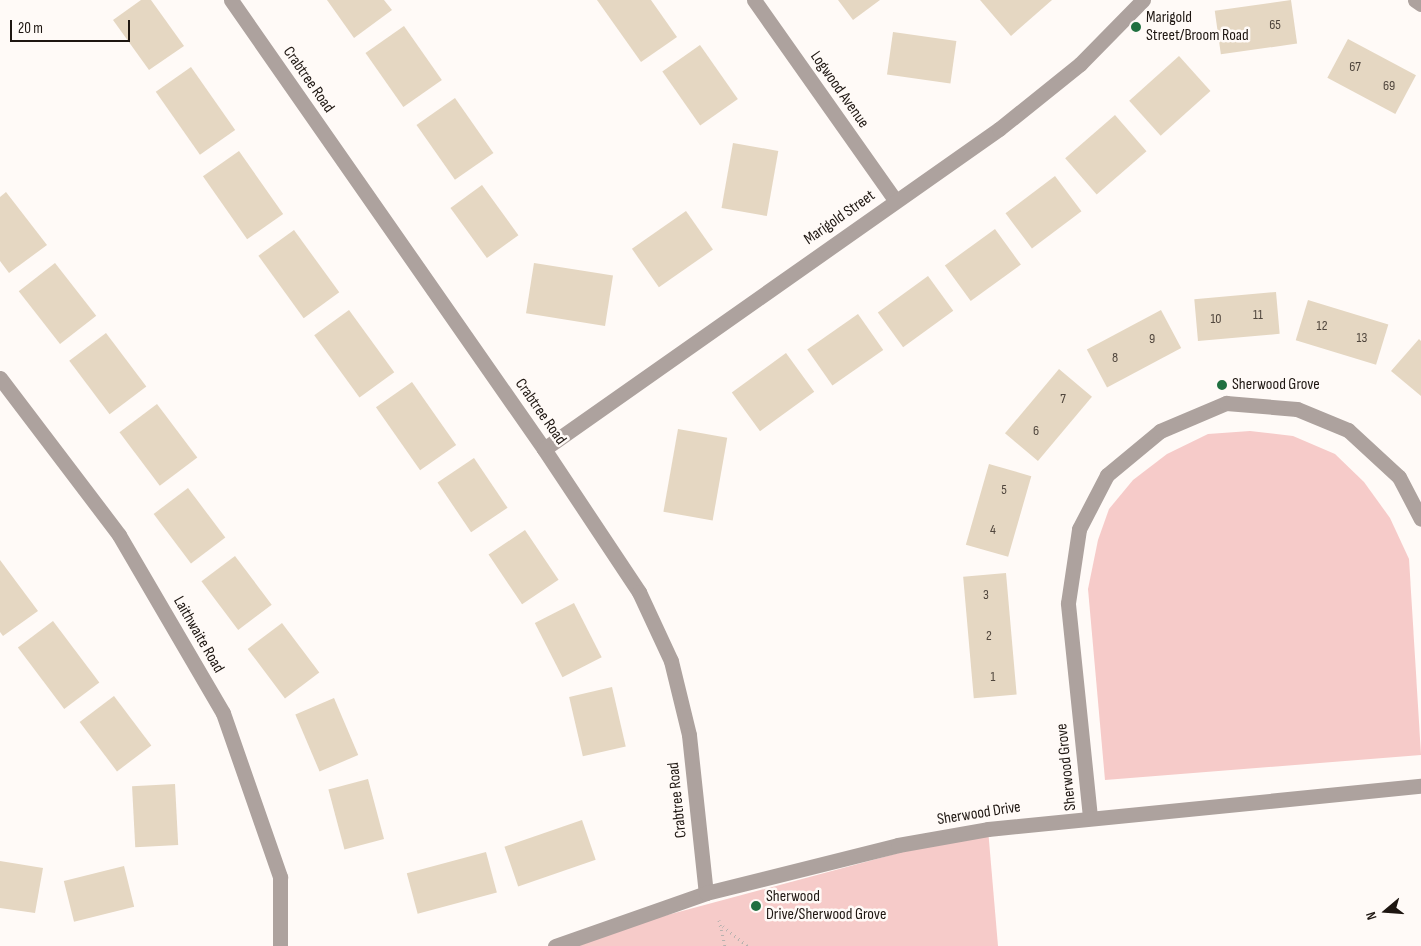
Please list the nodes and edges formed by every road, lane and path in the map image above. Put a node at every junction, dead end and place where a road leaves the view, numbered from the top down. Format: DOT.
graph roads {
  1 [pos="231,0"];
  2 [pos="754,0"];
  3 [pos="1143,0"];
  4 [pos="1415,0"];
  5 [pos="1421,4"];
  6 [pos="894,200"];
  7 [pos="0,378"];
  8 [pos="544,449"];
  9 [pos="1421,518"];
  10 [pos="1421,786"];
  11 [pos="1090,817"];
  12 [pos="706,892"];
  13 [pos="721,926"];
  14 [pos="280,946"];
  15 [pos="555,946"];
  16 [pos="748,946"];
  1 -- 8 [label="street, Crabtree Road"];
  2 -- 6 [label="street, Logwood Avenue"];
  3 -- 6 [label="street, Marigold Street"];
  4 -- 5 [label="street"];
  6 -- 8 [label="street, Marigold Street"];
  7 -- 14 [label="street, Laithwaite Road"];
  8 -- 12 [label="street, Crabtree Road"];
  9 -- 11 [label="street, Sherwood Grove"];
  10 -- 11 [label="street, Sherwood Drive"];
  11 -- 12 [label="street, Sherwood Drive"];
  12 -- 15 [label="street, Sherwood Drive"];
  13 -- 16 [label="path"];
}
